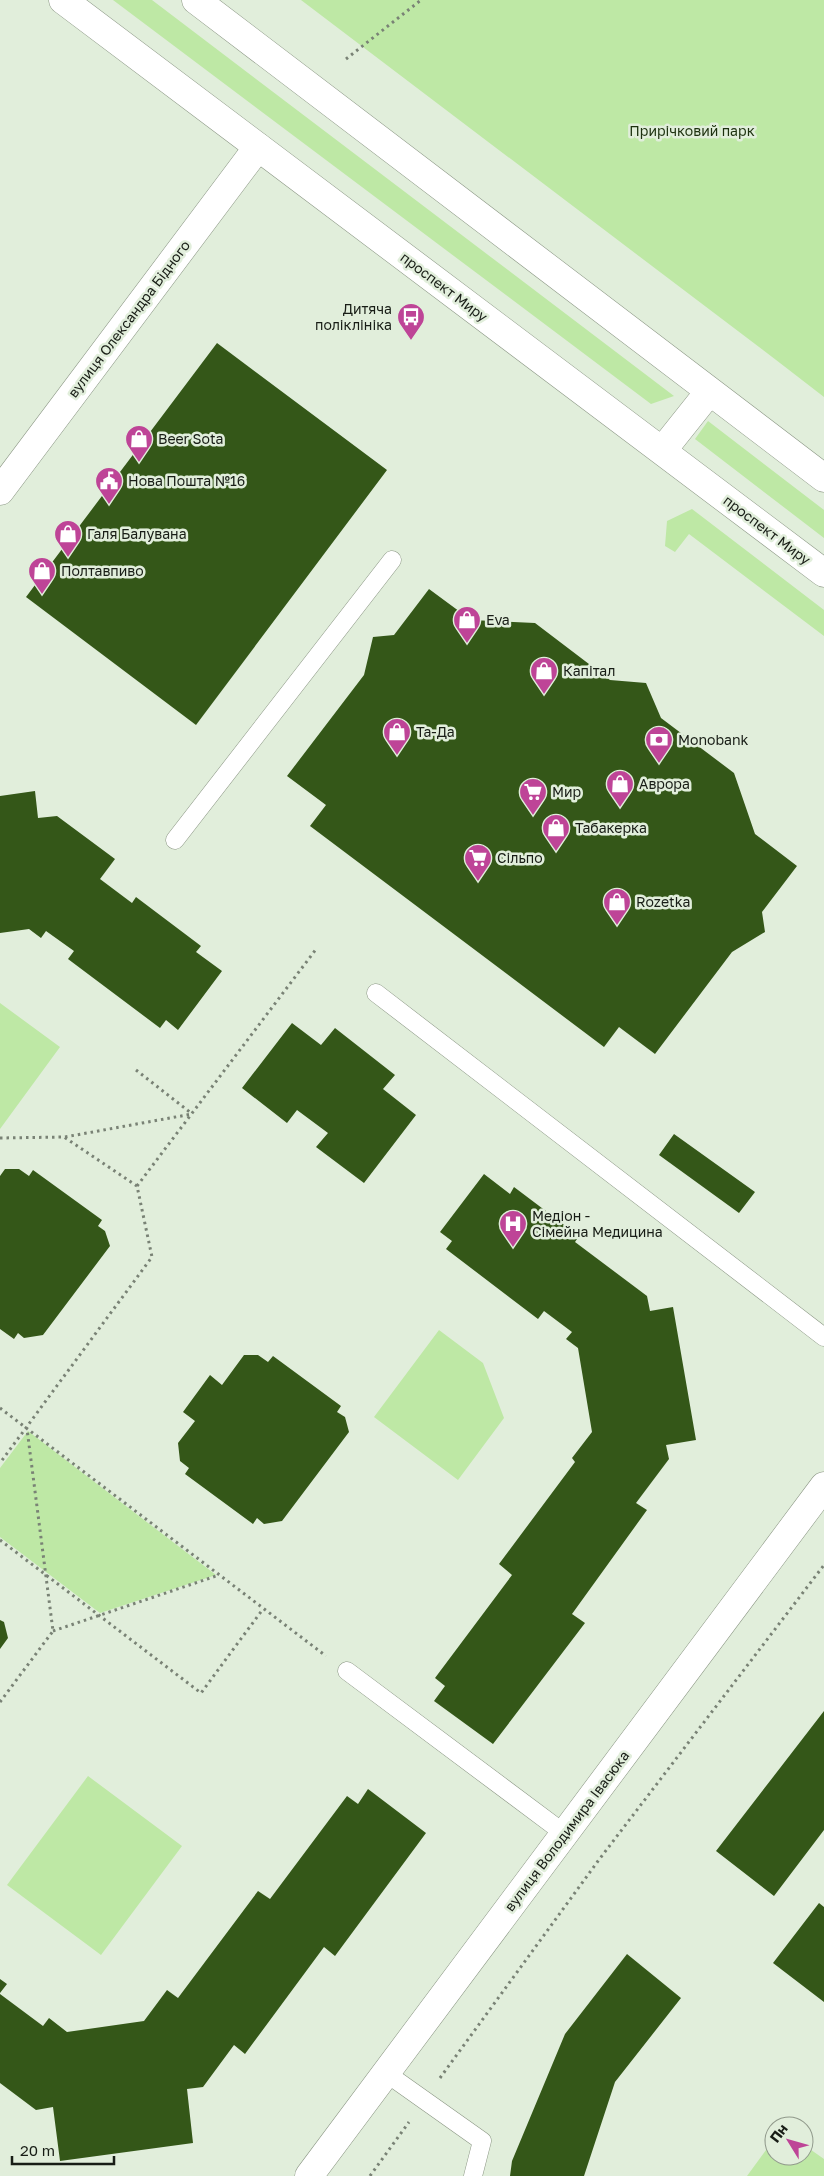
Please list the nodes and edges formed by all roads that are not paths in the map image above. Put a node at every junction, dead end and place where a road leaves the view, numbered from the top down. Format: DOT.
graph roads {
  1 [pos="63,0"];
  2 [pos="196,0"];
  3 [pos="258,147"];
  4 [pos="709,392"];
  5 [pos="662,452"];
  6 [pos="824,478"];
  7 [pos="0,492"];
  8 [pos="392,560"];
  9 [pos="824,573"];
  10 [pos="175,840"];
  11 [pos="376,994"];
  12 [pos="824,1337"];
  13 [pos="824,1486"];
  14 [pos="347,1671"];
  15 [pos="564,1834"];
  16 [pos="386,2072"];
  17 [pos="309,2176"];
  18 [pos="473,2176"];
  1 -- 3 [label="main road, проспект Миру"];
  2 -- 4 [label="main road"];
  3 -- 5 [label="main road, проспект Миру"];
  3 -- 7 [label="main road, вулиця Олександра Бідного"];
  4 -- 5 [label="main road"];
  4 -- 6 [label="main road"];
  5 -- 9 [label="main road, проспект Миру"];
  8 -- 10 [label="lane"];
  11 -- 12 [label="lane"];
  13 -- 15 [label="main road, вулиця Володимира Івасюка"];
  14 -- 15 [label="lane"];
  15 -- 16 [label="main road, вулиця Володимира Івасюка"];
  16 -- 17 [label="main road, вулиця Володимира Івасюка"];
  16 -- 18 [label="lane"];
}
